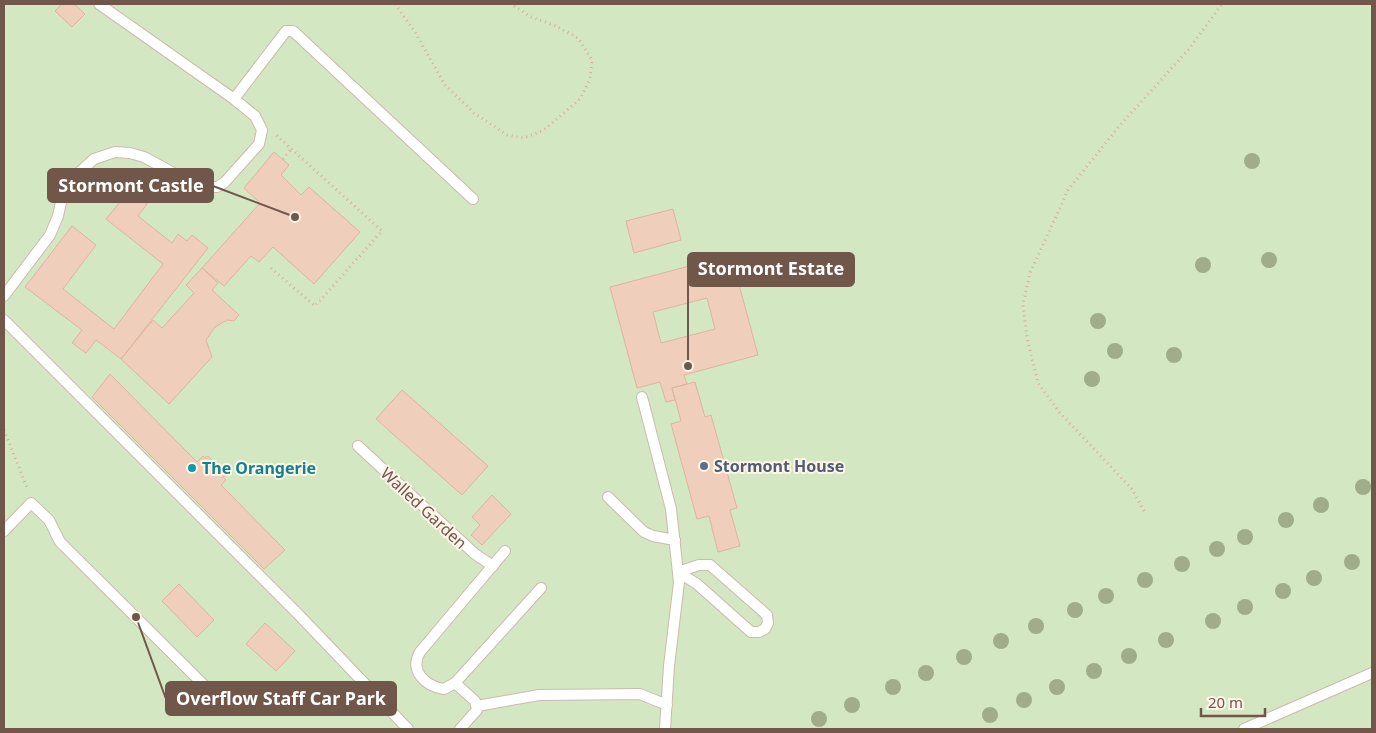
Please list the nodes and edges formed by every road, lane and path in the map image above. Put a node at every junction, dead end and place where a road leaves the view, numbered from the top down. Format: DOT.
graph roads {
  1 [pos="99,4"];
  2 [pos="395,4"];
  3 [pos="511,4"];
  4 [pos="1222,4"];
  5 [pos="234,99"];
  6 [pos="255,116"];
  7 [pos="291,149"];
  8 [pos="284,159"];
  9 [pos="473,199"];
  10 [pos="271,268"];
  11 [pos="4,296"];
  12 [pos="4,320"];
  13 [pos="642,397"];
  14 [pos="4,430"];
  15 [pos="358,446"];
  16 [pos="608,497"];
  17 [pos="31,503"];
  18 [pos="1144,512"];
  19 [pos="4,531"];
  20 [pos="675,540"];
  21 [pos="505,552"];
  22 [pos="493,566"];
  23 [pos="678,572"];
  24 [pos="541,588"];
  25 [pos="1372,673"];
  26 [pos="455,684"];
  27 [pos="667,705"];
  28 [pos="477,706"];
  29 [pos="228,709"];
  30 [pos="408,729"];
  31 [pos="460,729"];
  32 [pos="665,729"];
  33 [pos="1244,729"];
  1 -- 5 [label="lane"];
  2 -- 3 [label="path"];
  4 -- 18 [label="path"];
  5 -- 6 [label="lane"];
  5 -- 9 [label="lane"];
  6 -- 7 [label="path"];
  6 -- 11 [label="lane"];
  7 -- 8 [label="path"];
  7 -- 10 [label="path"];
  12 -- 30 [label="lane"];
  13 -- 20 [label="lane"];
  14 -- 17 [label="path"];
  15 -- 22 [label="lane, Walled Garden"];
  16 -- 20 [label="lane"];
  17 -- 19 [label="lane"];
  17 -- 29 [label="lane"];
  20 -- 23 [label="lane"];
  21 -- 22 [label="lane"];
  22 -- 26 [label="lane"];
  23 -- 23 [label="lane"];
  23 -- 27 [label="lane"];
  24 -- 26 [label="lane"];
  25 -- 33 [label="lane"];
  26 -- 28 [label="lane"];
  27 -- 28 [label="lane"];
  27 -- 32 [label="lane"];
  28 -- 31 [label="lane"];
}
